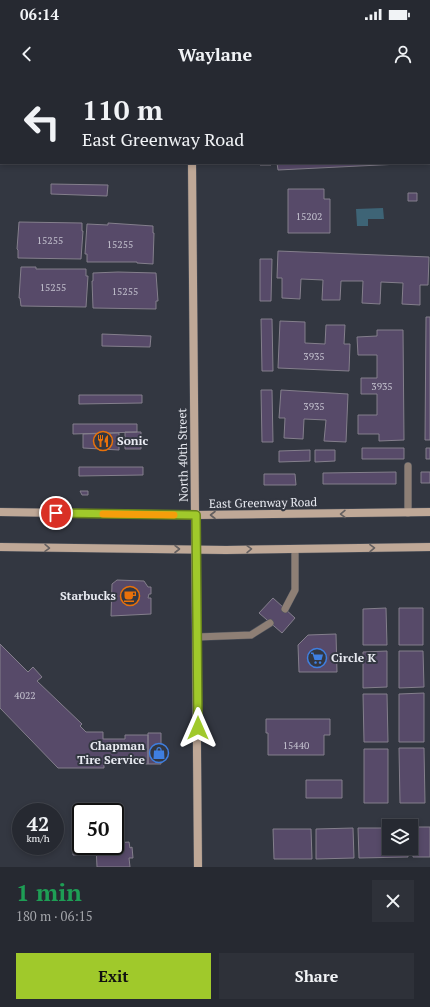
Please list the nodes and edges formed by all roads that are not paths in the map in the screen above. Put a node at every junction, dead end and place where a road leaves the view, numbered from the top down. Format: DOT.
graph roads {
  1 [pos="192,164"];
  2 [pos="408,466"];
  3 [pos="0,512"];
  4 [pos="430,512"];
  5 [pos="408,513"];
  6 [pos="196,515"];
  7 [pos="0,547"];
  8 [pos="430,548"];
  9 [pos="196,549"];
  10 [pos="295,549"];
  11 [pos="284,609"];
  12 [pos="270,623"];
  13 [pos="197,637"];
  14 [pos="198,867"];
  1 -- 6 [label="main road, North 40th Street"];
  2 -- 5 [label="lane"];
  3 -- 6 [label="main road, East Greenway Road"];
  4 -- 5 [label="main road, East Greenway Road"];
  5 -- 6 [label="main road, East Greenway Road, one-way"];
  6 -- 9 [label="main road, North 40th Street"];
  7 -- 9 [label="main road, one-way"];
  10 -- 8 [label="main road, one-way"];
  9 -- 10 [label="main road, one-way"];
  9 -- 13 [label="main road, North 40th Street"];
  10 -- 11 [label="lane"];
  12 -- 13 [label="lane"];
  13 -- 14 [label="main road, North 40th Street"];
}
